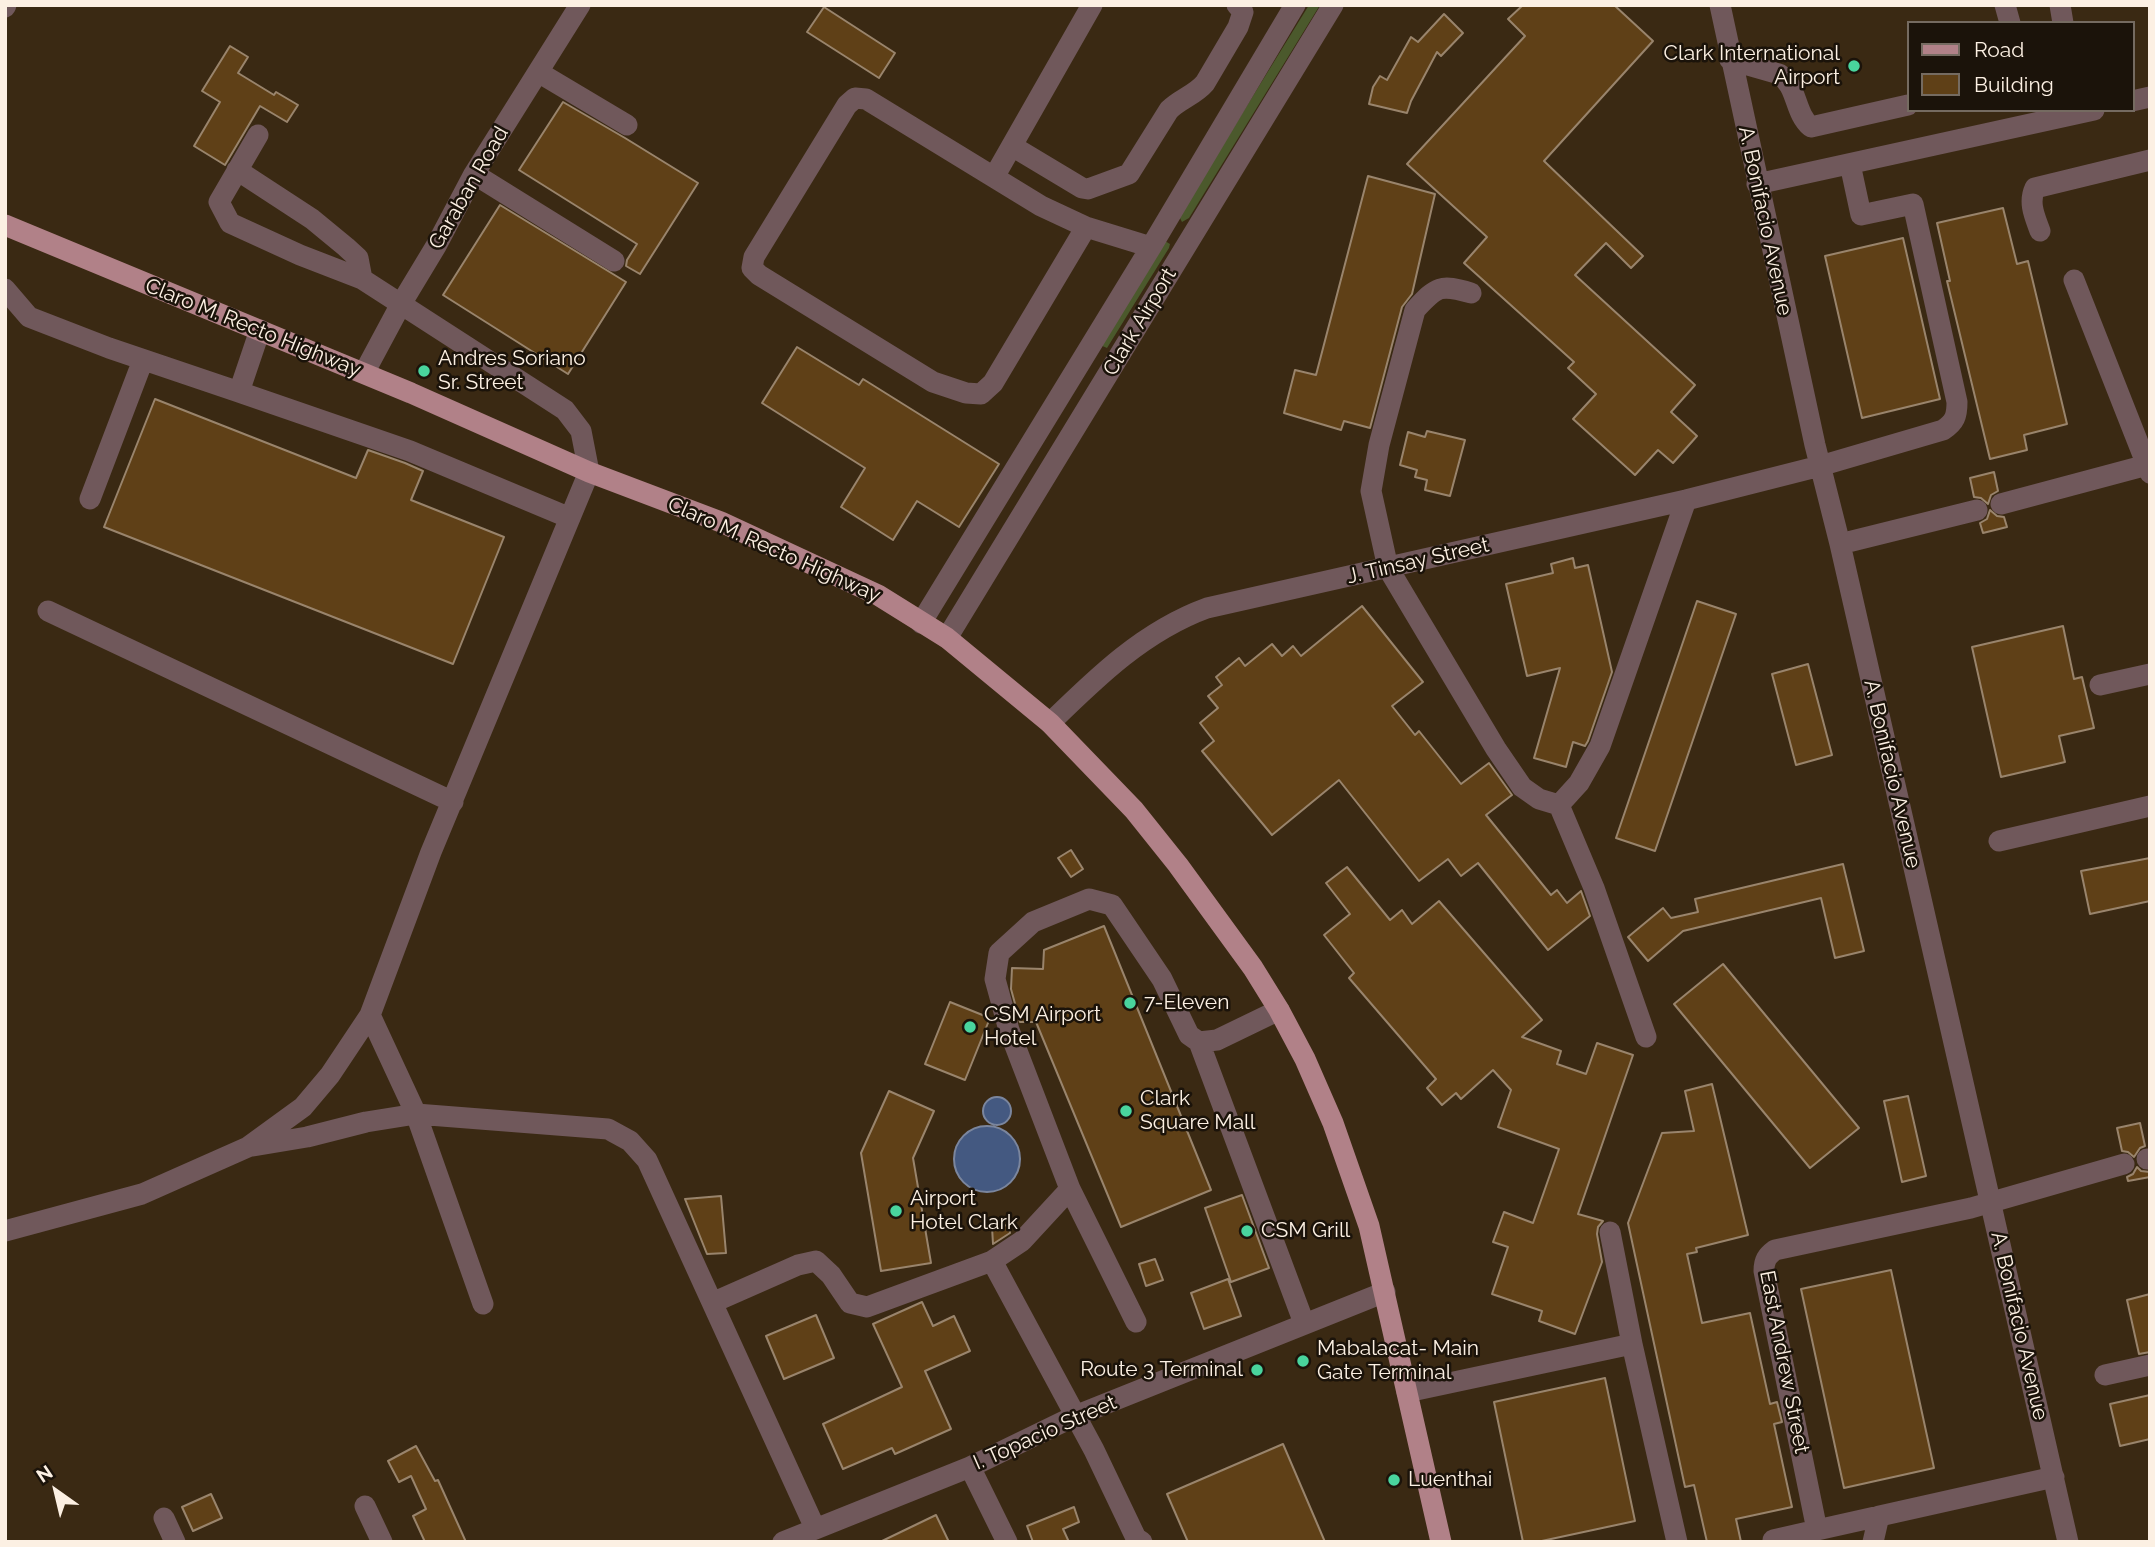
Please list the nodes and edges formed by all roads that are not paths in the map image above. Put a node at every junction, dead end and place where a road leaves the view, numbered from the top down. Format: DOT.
graph roads {
  1 [pos="580,5"];
  2 [pos="1093,5"];
  3 [pos="1237,5"];
  4 [pos="1295,5"];
  5 [pos="1333,5"];
  6 [pos="1720,5"];
  7 [pos="1730,60"];
  8 [pos="538,72"];
  9 [pos="1906,105"];
  10 [pos="2082,112"];
  11 [pos="626,125"];
  12 [pos="258,135"];
  13 [pos="1012,146"];
  14 [pos="2150,160"];
  15 [pos="1850,164"];
  16 [pos="237,170"];
  17 [pos="474,174"];
  18 [pos="994,177"];
  19 [pos="1757,184"];
  20 [pos="5,226"];
  21 [pos="1164,226"];
  22 [pos="1086,227"];
  23 [pos="2040,232"];
  24 [pos="1189,241"];
  25 [pos="1152,247"];
  26 [pos="614,261"];
  27 [pos="362,279"];
  28 [pos="2074,280"];
  29 [pos="5,289"];
  30 [pos="1471,293"];
  31 [pos="401,304"];
  32 [pos="260,330"];
  33 [pos="143,360"];
  34 [pos="364,373"];
  35 [pos="239,392"];
  36 [pos="1820,466"];
  37 [pos="2148,469"];
  38 [pos="589,472"];
  39 [pos="90,499"];
  40 [pos="1686,500"];
  41 [pos="2001,504"];
  42 [pos="1977,510"];
  43 [pos="570,518"];
  44 [pos="1840,544"];
  45 [pos="1388,568"];
  46 [pos="48,611"];
  47 [pos="921,623"];
  48 [pos="947,638"];
  49 [pos="2150,674"];
  50 [pos="2100,685"];
  51 [pos="1049,723"];
  52 [pos="453,802"];
  53 [pos="1559,805"];
  54 [pos="2150,806"];
  55 [pos="1999,841"];
  56 [pos="1279,1010"];
  57 [pos="370,1015"];
  58 [pos="1646,1037"];
  59 [pos="1208,1041"];
  60 [pos="416,1114"];
  61 [pos="248,1147"];
  62 [pos="2124,1164"];
  63 [pos="1070,1189"];
  64 [pos="1990,1202"];
  65 [pos="5,1231"];
  66 [pos="1610,1232"];
  67 [pos="992,1261"];
  68 [pos="1385,1292"];
  69 [pos="714,1302"];
  70 [pos="483,1304"];
  71 [pos="1136,1322"];
  72 [pos="1304,1323"];
  73 [pos="1632,1344"];
  74 [pos="2150,1366"];
  75 [pos="2105,1375"];
  76 [pos="1407,1392"];
  77 [pos="1075,1416"];
  78 [pos="970,1467"];
  79 [pos="2054,1477"];
  80 [pos="365,1506"];
  81 [pos="1879,1516"];
  82 [pos="164,1518"];
  83 [pos="815,1528"];
  84 [pos="1817,1530"];
  85 [pos="1773,1540"];
  86 [pos="174,1542"];
  87 [pos="382,1542"];
  88 [pos="783,1542"];
  89 [pos="1007,1542"];
  90 [pos="1142,1542"];
  91 [pos="1441,1542"];
  92 [pos="1676,1542"];
  93 [pos="1873,1542"];
  94 [pos="2068,1542"];
  1 -- 8 [label="street, Garaban Road"];
  2 -- 13 [label="street"];
  3 -- 13 [label="street"];
  4 -- 21 [label="street, Clark Airport"];
  5 -- 24 [label="street, Clark Airport"];
  6 -- 7 [label="street, A. Bonifacio Avenue"];
  7 -- 9 [label="street"];
  7 -- 19 [label="street, A. Bonifacio Avenue"];
  8 -- 11 [label="street"];
  8 -- 17 [label="street, Garaban Road"];
  10 -- 15 [label="street"];
  12 -- 16 [label="street"];
  13 -- 18 [label="street"];
  14 -- 23 [label="street"];
  15 -- 19 [label="street"];
  15 -- 36 [label="street, J. Tinsay Street"];
  16 -- 27 [label="street"];
  16 -- 27 [label="street"];
  17 -- 26 [label="street"];
  17 -- 31 [label="street, Garaban Road"];
  18 -- 22 [label="street"];
  18 -- 22 [label="street"];
  19 -- 36 [label="street, A. Bonifacio Avenue"];
  20 -- 32 [label="main road, Claro M. Recto Highway"];
  21 -- 24 [label="street"];
  21 -- 25 [label="street, Clark Airport"];
  22 -- 25 [label="street"];
  24 -- 48 [label="street, Clark Airport"];
  25 -- 47 [label="street, Clark Airport"];
  27 -- 31 [label="street"];
  28 -- 37 [label="street"];
  29 -- 33 [label="street"];
  30 -- 45 [label="street"];
  31 -- 34 [label="street, Garaban Road"];
  31 -- 38 [label="street"];
  32 -- 34 [label="main road, Claro M. Recto Highway"];
  32 -- 35 [label="street"];
  33 -- 35 [label="street"];
  33 -- 39 [label="street"];
  34 -- 38 [label="main road, Claro M. Recto Highway"];
  35 -- 43 [label="street"];
  36 -- 40 [label="street, J. Tinsay Street"];
  36 -- 44 [label="street, A. Bonifacio Avenue"];
  37 -- 41 [label="street"];
  38 -- 43 [label="street"];
  38 -- 47 [label="main road, Claro M. Recto Highway"];
  40 -- 45 [label="street, J. Tinsay Street"];
  40 -- 53 [label="street"];
  42 -- 44 [label="street"];
  43 -- 52 [label="street"];
  44 -- 64 [label="street, A. Bonifacio Avenue"];
  45 -- 51 [label="street, J. Tinsay Street"];
  45 -- 53 [label="street"];
  46 -- 52 [label="street"];
  47 -- 48 [label="main road, Claro M. Recto Highway"];
  48 -- 51 [label="main road, Claro M. Recto Highway"];
  49 -- 50 [label="street"];
  51 -- 56 [label="main road, Claro M. Recto Highway"];
  52 -- 57 [label="street"];
  53 -- 58 [label="street"];
  54 -- 55 [label="street"];
  56 -- 59 [label="street"];
  56 -- 68 [label="main road, Claro M. Recto Highway"];
  57 -- 60 [label="street"];
  57 -- 61 [label="street"];
  59 -- 63 [label="street"];
  59 -- 72 [label="street"];
  60 -- 61 [label="street"];
  60 -- 69 [label="street"];
  60 -- 70 [label="street"];
  61 -- 65 [label="street"];
  62 -- 64 [label="street"];
  63 -- 67 [label="street"];
  63 -- 71 [label="street"];
  64 -- 79 [label="street, A. Bonifacio Avenue"];
  64 -- 84 [label="street, East Andrew Street"];
  66 -- 73 [label="street"];
  67 -- 69 [label="street"];
  67 -- 77 [label="street"];
  68 -- 72 [label="street, I. Topacio Street"];
  68 -- 76 [label="main road, Claro M. Recto Highway"];
  69 -- 83 [label="street"];
  72 -- 77 [label="street, I. Topacio Street"];
  73 -- 76 [label="street"];
  73 -- 92 [label="street"];
  74 -- 75 [label="street"];
  76 -- 91 [label="main road, Claro M. Recto Highway"];
  77 -- 78 [label="street, I. Topacio Street"];
  77 -- 90 [label="street"];
  78 -- 83 [label="street, I. Topacio Street"];
  78 -- 89 [label="street"];
  79 -- 81 [label="street"];
  79 -- 94 [label="street, A. Bonifacio Avenue"];
  80 -- 87 [label="street"];
  81 -- 84 [label="street"];
  81 -- 93 [label="street"];
  82 -- 86 [label="street"];
  83 -- 88 [label="street, I. Topacio Street"];
  84 -- 85 [label="street"];
}
